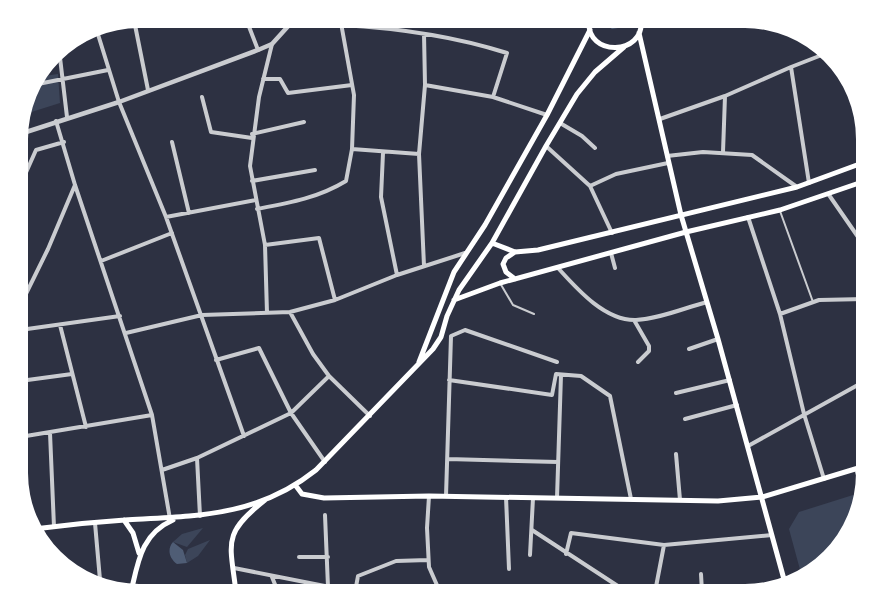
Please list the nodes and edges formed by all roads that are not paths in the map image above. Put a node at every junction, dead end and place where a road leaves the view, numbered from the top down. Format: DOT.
graph roads {
  1 [pos="136,28"];
  2 [pos="250,28"];
  3 [pos="286,28"];
  4 [pos="342,28"];
  5 [pos="382,28"];
  6 [pos="640,28"];
  7 [pos="590,30"];
  8 [pos="639,33"];
  9 [pos="424,34"];
  10 [pos="98,35"];
  11 [pos="272,44"];
  12 [pos="624,47"];
  13 [pos="258,50"];
  14 [pos="820,56"];
  15 [pos="61,59"];
  16 [pos="791,67"];
  17 [pos="108,70"];
  18 [pos="263,79"];
  19 [pos="64,80"];
  20 [pos="42,83"];
  21 [pos="352,85"];
  22 [pos="425,85"];
  23 [pos="148,90"];
  24 [pos="725,96"];
  25 [pos="202,97"];
  26 [pos="493,97"];
  27 [pos="119,102"];
  28 [pos="547,115"];
  29 [pos="67,117"];
  30 [pos="660,119"];
  31 [pos="56,121"];
  32 [pos="304,122"];
  33 [pos="560,122"];
  34 [pos="28,131"];
  35 [pos="252,136"];
  36 [pos="64,142"];
  37 [pos="172,142"];
  38 [pos="546,146"];
  39 [pos="595,148"];
  40 [pos="352,149"];
  41 [pos="723,152"];
  42 [pos="383,153"];
  43 [pos="419,154"];
  44 [pos="667,156"];
  45 [pos="668,163"];
  46 [pos="856,165"];
  47 [pos="28,167"];
  48 [pos="315,170"];
  49 [pos="252,181"];
  50 [pos="809,183"];
  51 [pos="856,184"];
  52 [pos="75,185"];
  53 [pos="590,186"];
  54 [pos="797,187"];
  55 [pos="829,195"];
  56 [pos="256,200"];
  57 [pos="258,209"];
  58 [pos="780,210"];
  59 [pos="189,213"];
  60 [pos="681,215"];
  61 [pos="748,217"];
  62 [pos="166,218"];
  63 [pos="172,232"];
  64 [pos="686,232"];
  65 [pos="612,234"];
  66 [pos="856,234"];
  67 [pos="492,243"];
  68 [pos="265,244"];
  69 [pos="515,252"];
  70 [pos="465,253"];
  71 [pos="611,253"];
  72 [pos="101,261"];
  73 [pos="424,266"];
  74 [pos="558,268"];
  75 [pos="615,268"];
  76 [pos="397,275"];
  77 [pos="515,279"];
  78 [pos="28,283"];
  79 [pos="500,283"];
  80 [pos="335,300"];
  81 [pos="454,300"];
  82 [pos="856,300"];
  83 [pos="707,302"];
  84 [pos="813,302"];
  85 [pos="290,312"];
  86 [pos="267,313"];
  87 [pos="534,314"];
  88 [pos="780,314"];
  89 [pos="202,315"];
  90 [pos="120,316"];
  91 [pos="634,320"];
  92 [pos="60,326"];
  93 [pos="28,329"];
  94 [pos="126,334"];
  95 [pos="718,338"];
  96 [pos="689,349"];
  97 [pos="216,360"];
  98 [pos="557,362"];
  99 [pos="638,362"];
  100 [pos="418,363"];
  101 [pos="72,374"];
  102 [pos="561,375"];
  103 [pos="329,376"];
  104 [pos="28,380"];
  105 [pos="449,380"];
  106 [pos="730,380"];
  107 [pos="856,386"];
  108 [pos="676,393"];
  109 [pos="736,405"];
  110 [pos="291,413"];
  111 [pos="804,414"];
  112 [pos="152,415"];
  113 [pos="370,416"];
  114 [pos="685,419"];
  115 [pos="86,427"];
  116 [pos="50,433"];
  117 [pos="28,436"];
  118 [pos="244,436"];
  119 [pos="748,446"];
  120 [pos="676,454"];
  121 [pos="198,458"];
  122 [pos="448,459"];
  123 [pos="325,462"];
  124 [pos="558,462"];
  125 [pos="856,469"];
  126 [pos="162,470"];
  127 [pos="824,480"];
  128 [pos="296,486"];
  129 [pos="430,496"];
  130 [pos="446,496"];
  131 [pos="506,497"];
  132 [pos="762,497"];
  133 [pos="267,498"];
  134 [pos="533,498"];
  135 [pos="557,498"];
  136 [pos="631,499"];
  137 [pos="680,500"];
  138 [pos="325,515"];
  139 [pos="200,517"];
  140 [pos="173,519"];
  141 [pos="124,520"];
  142 [pos="95,523"];
  143 [pos="54,527"];
  144 [pos="42,528"];
  145 [pos="532,530"];
  146 [pos="772,535"];
  147 [pos="664,545"];
  148 [pos="139,554"];
  149 [pos="566,554"];
  150 [pos="530,555"];
  151 [pos="299,557"];
  152 [pos="328,557"];
  153 [pos="428,560"];
  154 [pos="234,568"];
  155 [pos="509,569"];
  156 [pos="701,574"];
  157 [pos="100,577"];
  158 [pos="272,577"];
  159 [pos="783,577"];
  160 [pos="133,583"];
  161 [pos="235,583"];
  162 [pos="274,583"];
  163 [pos="307,583"];
  164 [pos="328,583"];
  165 [pos="357,583"];
  166 [pos="436,583"];
  167 [pos="614,584"];
  168 [pos="657,584"];
  169 [pos="702,584"];
  1 -- 23 [label="street"];
  2 -- 13 [label="street"];
  3 -- 11 [label="street"];
  4 -- 21 [label="street"];
  5 -- 9 [label="street"];
  6 -- 8 [label="main road"];
  7 -- 12 [label="main road"];
  7 -- 28 [label="main road"];
  8 -- 12 [label="main road"];
  8 -- 30 [label="main road"];
  9 -- 22 [label="street"];
  9 -- 26 [label="street"];
  10 -- 17 [label="street"];
  11 -- 13 [label="street"];
  11 -- 18 [label="street"];
  12 -- 33 [label="main road"];
  13 -- 23 [label="street"];
  14 -- 16 [label="street"];
  15 -- 19 [label="street"];
  16 -- 24 [label="street"];
  16 -- 50 [label="street"];
  17 -- 19 [label="street"];
  17 -- 27 [label="street"];
  18 -- 21 [label="street"];
  18 -- 35 [label="street"];
  19 -- 20 [label="street"];
  19 -- 29 [label="street"];
  21 -- 40 [label="street"];
  22 -- 26 [label="street"];
  22 -- 43 [label="street"];
  23 -- 27 [label="street"];
  24 -- 30 [label="street"];
  24 -- 41 [label="street"];
  25 -- 35 [label="street"];
  26 -- 28 [label="street"];
  27 -- 29 [label="street"];
  27 -- 62 [label="street"];
  28 -- 70 [label="main road"];
  29 -- 31 [label="street"];
  30 -- 44 [label="main road"];
  31 -- 34 [label="street"];
  31 -- 36 [label="street"];
  32 -- 35 [label="street"];
  33 -- 38 [label="main road"];
  33 -- 39 [label="street"];
  35 -- 49 [label="street"];
  36 -- 47 [label="street"];
  36 -- 52 [label="street"];
  37 -- 59 [label="street"];
  38 -- 53 [label="street"];
  38 -- 67 [label="main road"];
  40 -- 42 [label="street"];
  40 -- 57 [label="street"];
  41 -- 44 [label="street"];
  41 -- 54 [label="street"];
  42 -- 43 [label="street"];
  42 -- 76 [label="street"];
  43 -- 73 [label="street"];
  44 -- 45 [label="main road"];
  45 -- 53 [label="street"];
  45 -- 60 [label="main road"];
  46 -- 50 [label="main road"];
  48 -- 49 [label="street"];
  49 -- 56 [label="street"];
  50 -- 54 [label="main road"];
  51 -- 55 [label="main road"];
  52 -- 72 [label="street"];
  52 -- 78 [label="street"];
  53 -- 65 [label="street"];
  54 -- 60 [label="main road"];
  55 -- 58 [label="main road"];
  55 -- 66 [label="street"];
  56 -- 57 [label="street"];
  56 -- 59 [label="street"];
  57 -- 68 [label="street"];
  58 -- 61 [label="main road"];
  58 -- 84 [label="lane"];
  59 -- 62 [label="street"];
  60 -- 64 [label="main road"];
  60 -- 65 [label="main road"];
  61 -- 64 [label="main road"];
  61 -- 88 [label="street"];
  62 -- 63 [label="street"];
  63 -- 72 [label="street"];
  63 -- 89 [label="street"];
  64 -- 71 [label="main road"];
  64 -- 83 [label="main road"];
  65 -- 69 [label="main road"];
  67 -- 69 [label="main road"];
  67 -- 81 [label="main road"];
  68 -- 80 [label="street"];
  68 -- 86 [label="street"];
  69 -- 77 [label="main road"];
  70 -- 73 [label="street"];
  70 -- 100 [label="main road"];
  71 -- 74 [label="main road"];
  71 -- 75 [label="street"];
  72 -- 90 [label="street"];
  73 -- 76 [label="street"];
  74 -- 77 [label="main road"];
  74 -- 91 [label="street"];
  76 -- 80 [label="street"];
  77 -- 79 [label="main road"];
  79 -- 81 [label="main road"];
  79 -- 87 [label="lane"];
  80 -- 85 [label="street"];
  81 -- 100 [label="main road"];
  82 -- 84 [label="street"];
  83 -- 91 [label="street"];
  83 -- 95 [label="main road"];
  84 -- 88 [label="street"];
  85 -- 86 [label="street"];
  85 -- 103 [label="street"];
  86 -- 89 [label="street"];
  88 -- 111 [label="street"];
  89 -- 94 [label="street"];
  89 -- 97 [label="street"];
  90 -- 92 [label="street"];
  90 -- 94 [label="street"];
  91 -- 99 [label="street"];
  92 -- 93 [label="street"];
  92 -- 101 [label="street"];
  94 -- 112 [label="street"];
  95 -- 96 [label="street"];
  95 -- 106 [label="main road"];
  97 -- 110 [label="street"];
  97 -- 118 [label="street"];
  98 -- 105 [label="street"];
  100 -- 113 [label="main road"];
  101 -- 104 [label="street"];
  101 -- 115 [label="street"];
  102 -- 105 [label="street"];
  102 -- 124 [label="street"];
  102 -- 136 [label="street"];
  103 -- 110 [label="street"];
  103 -- 113 [label="street"];
  105 -- 122 [label="street"];
  106 -- 108 [label="street"];
  106 -- 109 [label="main road"];
  107 -- 111 [label="street"];
  109 -- 114 [label="street"];
  109 -- 119 [label="main road"];
  110 -- 118 [label="street"];
  110 -- 123 [label="street"];
  111 -- 119 [label="street"];
  111 -- 127 [label="street"];
  112 -- 115 [label="street"];
  112 -- 126 [label="street"];
  113 -- 123 [label="main road"];
  115 -- 116 [label="street"];
  116 -- 117 [label="street"];
  116 -- 143 [label="street"];
  118 -- 121 [label="street"];
  119 -- 132 [label="main road"];
  120 -- 137 [label="street"];
  121 -- 126 [label="street"];
  121 -- 139 [label="street"];
  122 -- 124 [label="street"];
  122 -- 130 [label="street"];
  123 -- 128 [label="main road"];
  124 -- 135 [label="street"];
  125 -- 127 [label="main road"];
  126 -- 140 [label="street"];
  127 -- 132 [label="main road"];
  128 -- 129 [label="main road"];
  128 -- 133 [label="main road"];
  129 -- 130 [label="main road"];
  129 -- 153 [label="street"];
  130 -- 131 [label="main road"];
  131 -- 134 [label="main road"];
  131 -- 155 [label="street"];
  132 -- 137 [label="main road"];
  132 -- 146 [label="main road"];
  133 -- 139 [label="main road"];
  133 -- 154 [label="main road"];
  134 -- 135 [label="main road"];
  134 -- 145 [label="street"];
  135 -- 136 [label="main road"];
  136 -- 137 [label="main road"];
  138 -- 152 [label="street"];
  139 -- 140 [label="main road"];
  140 -- 141 [label="main road"];
  140 -- 148 [label="main road"];
  141 -- 142 [label="main road"];
  141 -- 148 [label="main road"];
  142 -- 143 [label="main road"];
  142 -- 157 [label="street"];
  143 -- 144 [label="main road"];
  145 -- 149 [label="street"];
  145 -- 150 [label="street"];
  146 -- 147 [label="street"];
  146 -- 159 [label="main road"];
  147 -- 149 [label="street"];
  147 -- 168 [label="street"];
  148 -- 160 [label="main road"];
  149 -- 167 [label="street"];
  151 -- 152 [label="street"];
  152 -- 164 [label="street"];
  153 -- 165 [label="street"];
  153 -- 166 [label="street"];
  154 -- 158 [label="street"];
  154 -- 161 [label="main road"];
  156 -- 169 [label="street"];
  158 -- 162 [label="street"];
  158 -- 163 [label="street"];
}
